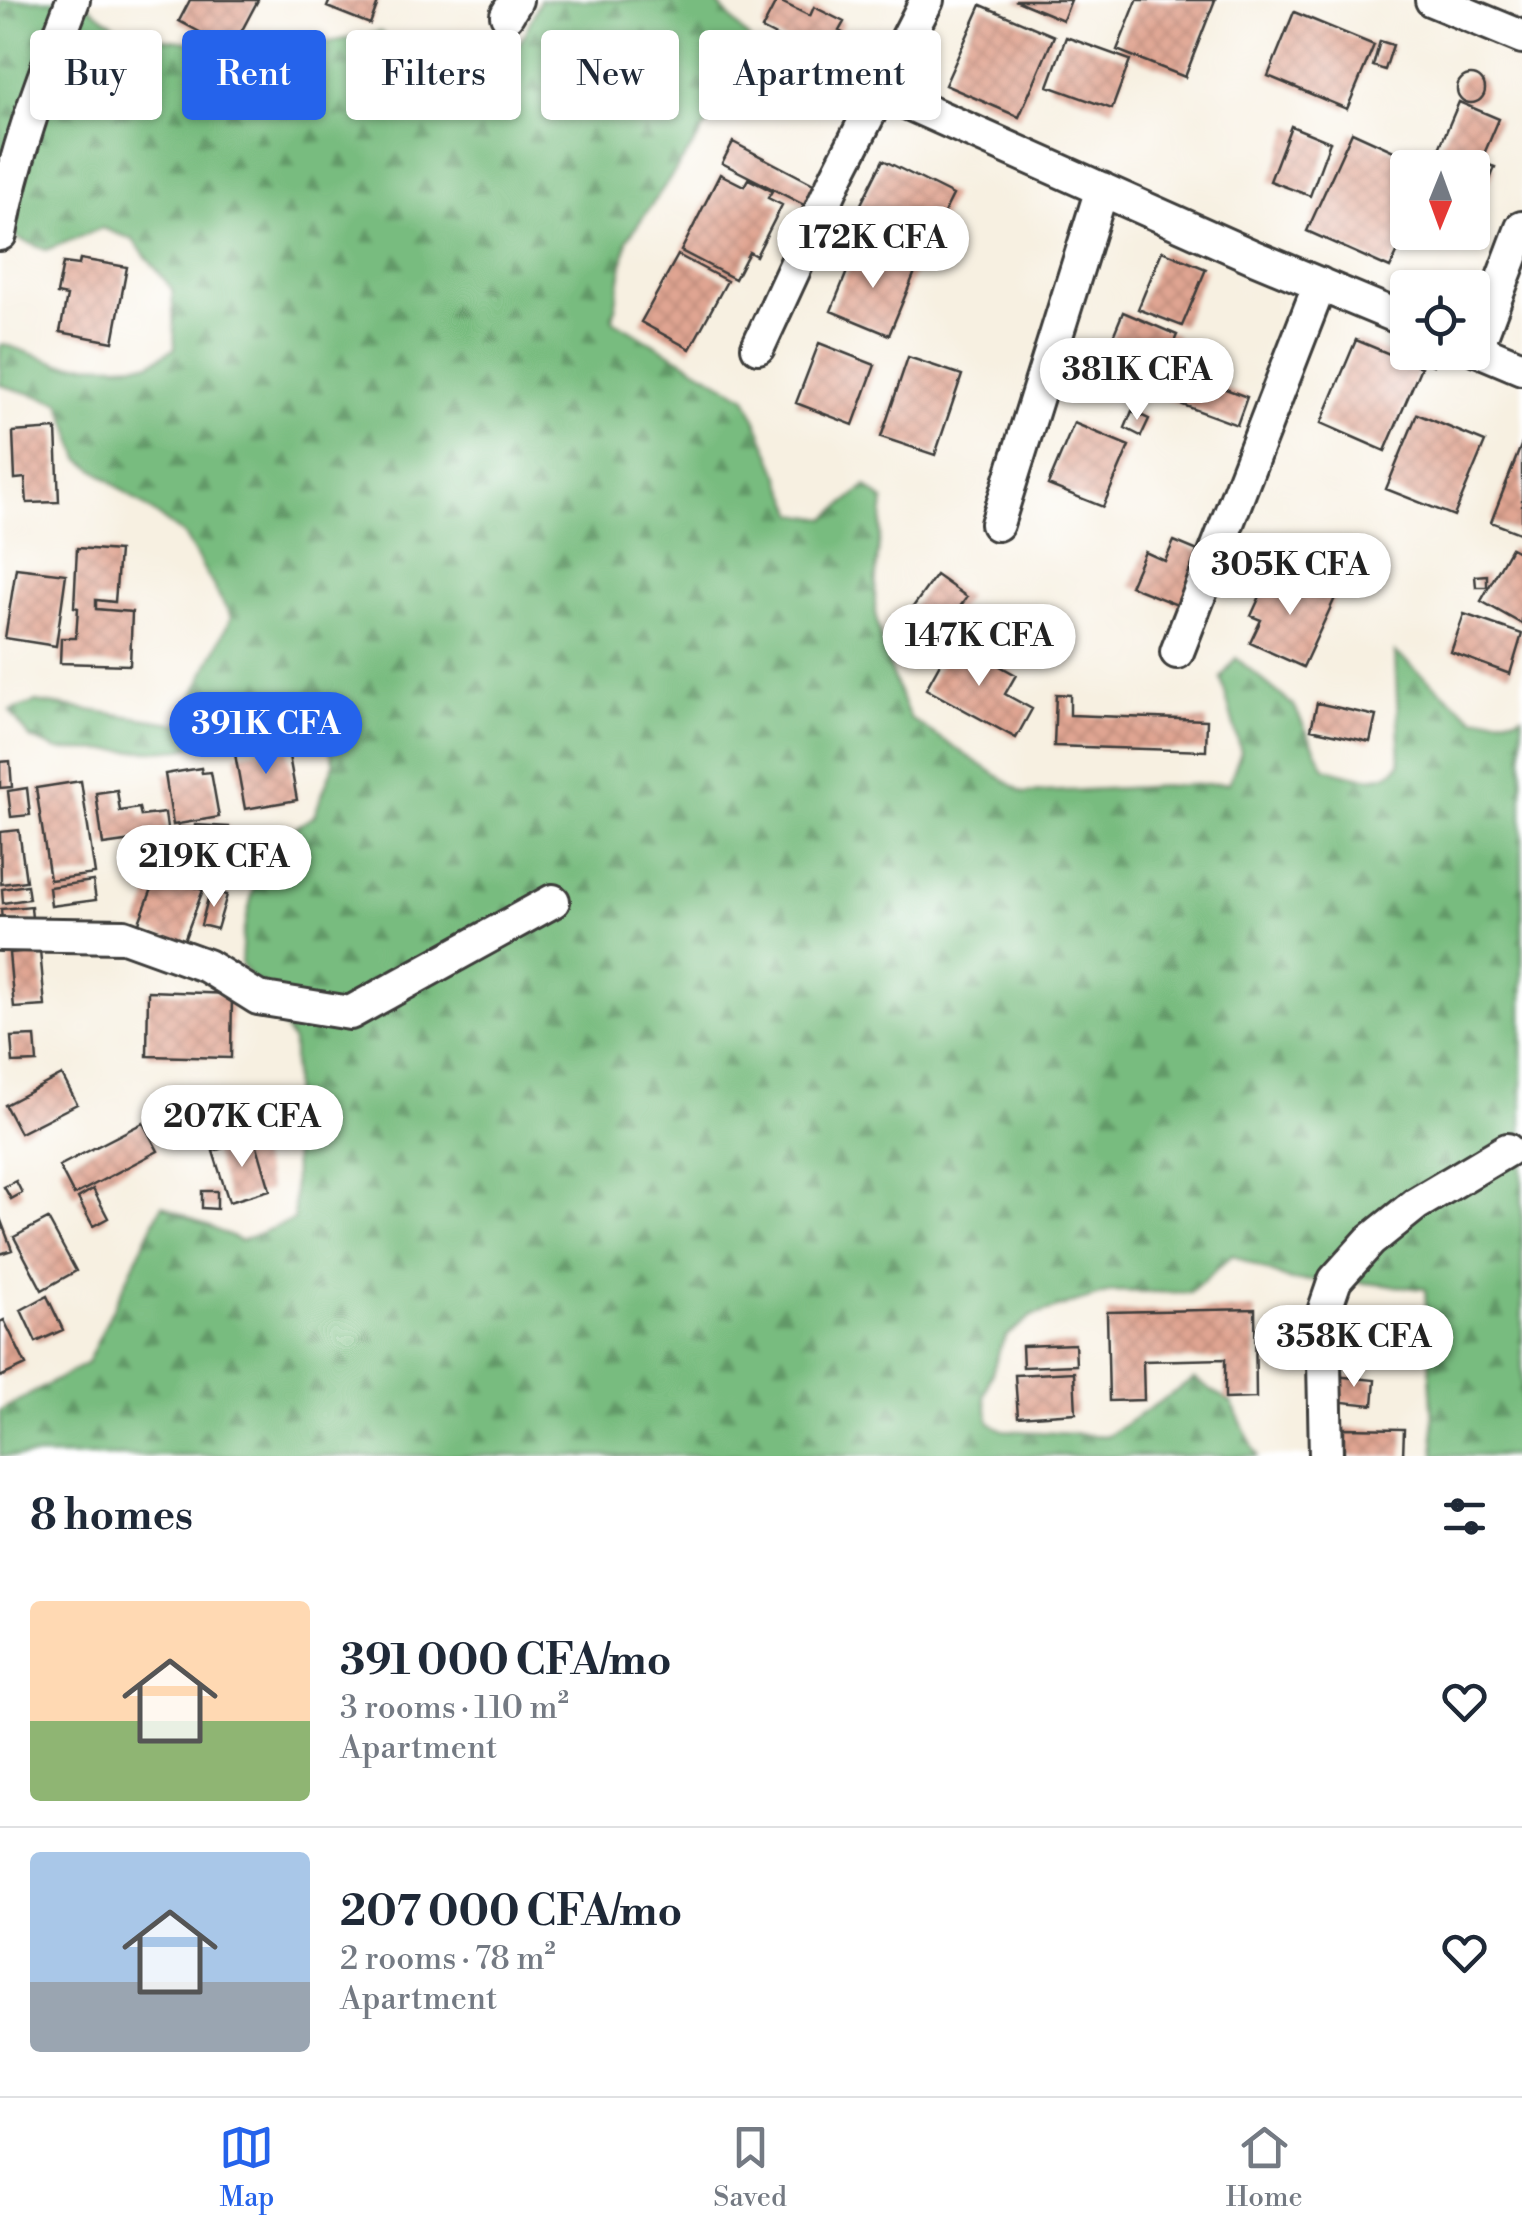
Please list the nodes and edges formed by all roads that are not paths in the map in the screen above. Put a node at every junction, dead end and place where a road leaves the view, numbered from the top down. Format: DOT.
graph roads {
  1 [pos="73,0"];
  2 [pos="928,0"];
  3 [pos="1450,3"];
  4 [pos="913,30"];
  5 [pos="1522,37"];
  6 [pos="941,118"];
  7 [pos="866,120"];
  8 [pos="1102,189"];
  9 [pos="1522,228"];
  10 [pos="0,234"];
  11 [pos="1320,284"];
  12 [pos="1490,308"];
  13 [pos="1390,313"];
  14 [pos="758,346"];
  15 [pos="1490,355"];
  16 [pos="1522,368"];
  17 [pos="997,524"];
  18 [pos="1177,652"];
  19 [pos="553,901"];
  20 [pos="0,934"];
  21 [pos="1507,1150"];
  22 [pos="1326,1456"];
  1 -- 10 [label="street"];
  2 -- 4 [label="street"];
  3 -- 5 [label="street"];
  6 -- 8 [label="street"];
  7 -- 14 [label="street"];
  8 -- 11 [label="street"];
  8 -- 17 [label="street"];
  9 -- 12 [label="street"];
  11 -- 13 [label="street"];
  11 -- 18 [label="street"];
  15 -- 16 [label="street"];
  19 -- 20 [label="street"];
  21 -- 22 [label="street"];
}
